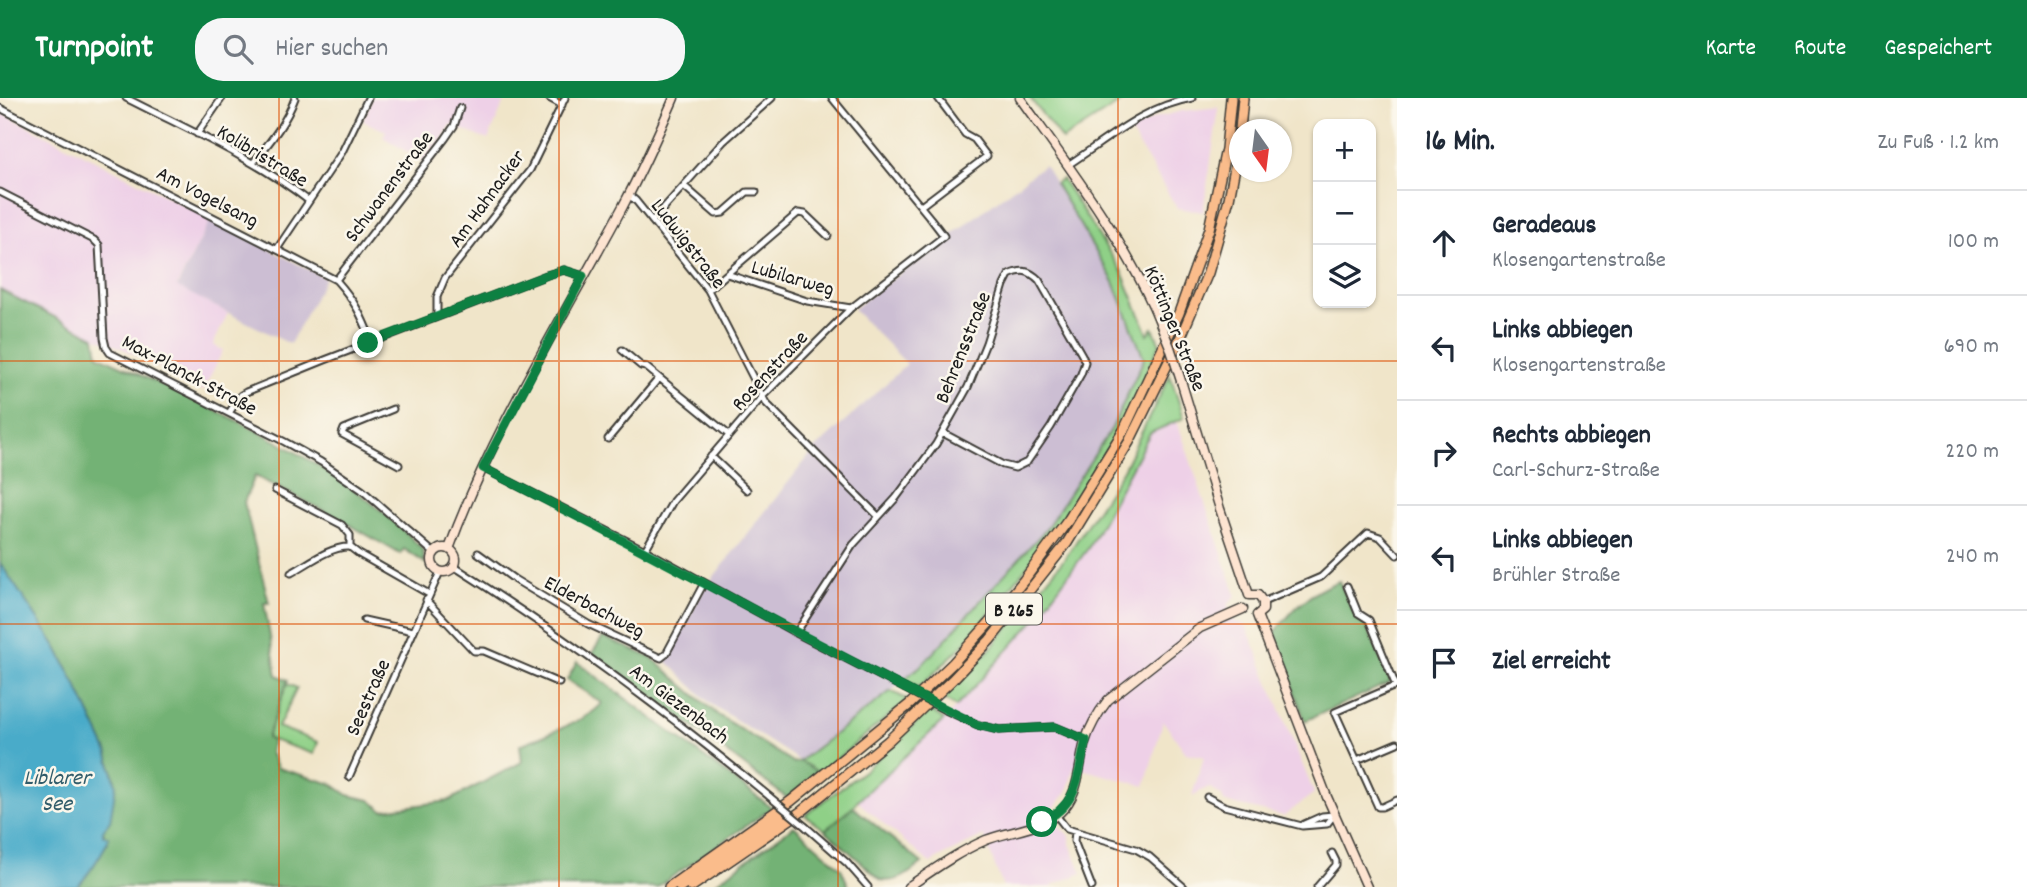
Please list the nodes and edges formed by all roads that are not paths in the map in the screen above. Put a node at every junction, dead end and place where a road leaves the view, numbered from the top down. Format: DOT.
graph roads {
  1 [pos="126,98"];
  2 [pos="222,98"];
  3 [pos="295,98"];
  4 [pos="368,98"];
  5 [pos="549,98"];
  6 [pos="674,98"];
  7 [pos="772,98"];
  8 [pos="832,98"];
  9 [pos="938,98"];
  10 [pos="1020,98"];
  11 [pos="1192,98"];
  12 [pos="1231,98"];
  13 [pos="1243,98"];
  14 [pos="563,101"];
  15 [pos="0,108"];
  16 [pos="460,108"];
  17 [pos="1241,119"];
  18 [pos="197,134"];
  19 [pos="253,163"];
  20 [pos="1068,165"];
  21 [pos="1232,182"];
  22 [pos="684,186"];
  23 [pos="0,192"];
  24 [pos="757,192"];
  25 [pos="629,195"];
  26 [pos="309,201"];
  27 [pos="921,206"];
  28 [pos="652,221"];
  29 [pos="828,236"];
  30 [pos="277,249"];
  31 [pos="727,274"];
  32 [pos="583,276"];
  33 [pos="336,280"];
  34 [pos="708,290"];
  35 [pos="851,308"];
  36 [pos="437,317"];
  37 [pos="372,342"];
  38 [pos="622,350"];
  39 [pos="659,379"];
  40 [pos="762,397"];
  41 [pos="393,409"];
  42 [pos="229,413"];
  43 [pos="943,432"];
  44 [pos="729,436"];
  45 [pos="608,439"];
  46 [pos="710,456"];
  47 [pos="399,465"];
  48 [pos="483,468"];
  49 [pos="275,489"];
  50 [pos="747,490"];
  51 [pos="878,516"];
  52 [pos="350,547"];
  53 [pos="449,549"];
  54 [pos="645,550"];
  55 [pos="434,553"];
  56 [pos="478,553"];
  57 [pos="1397,555"];
  58 [pos="455,567"];
  59 [pos="440,572"];
  60 [pos="291,573"];
  61 [pos="704,583"];
  62 [pos="1347,586"];
  63 [pos="1250,595"];
  64 [pos="428,597"];
  65 [pos="1263,601"];
  66 [pos="1243,609"];
  67 [pos="1257,615"];
  68 [pos="364,620"];
  69 [pos="413,631"];
  70 [pos="796,633"];
  71 [pos="559,683"];
  72 [pos="1396,688"];
  73 [pos="1086,740"];
  74 [pos="1397,743"];
  75 [pos="1357,760"];
  76 [pos="830,771"];
  77 [pos="349,777"];
  78 [pos="1208,797"];
  79 [pos="1397,800"];
  80 [pos="1335,815"];
  81 [pos="1056,816"];
  82 [pos="1075,832"];
  83 [pos="1332,853"];
  84 [pos="669,887"];
  85 [pos="680,887"];
  86 [pos="691,887"];
  87 [pos="868,887"];
  88 [pos="908,887"];
  89 [pos="1092,887"];
  90 [pos="1184,887"];
  91 [pos="1317,887"];
  92 [pos="1367,887"];
  1 -- 18 [label="street, Kolibristraße"];
  2 -- 18 [label="street"];
  3 -- 19 [label="street"];
  4 -- 26 [label="street"];
  5 -- 14 [label="street"];
  6 -- 25 [label="street"];
  7 -- 22 [label="street"];
  8 -- 27 [label="street"];
  9 -- 27 [label="street"];
  10 -- 20 [label="street, Köttinger Straße"];
  11 -- 20 [label="street"];
  12 -- 76 [label="main road, B 265"];
  13 -- 17 [label="main road"];
  14 -- 36 [label="street, Am Hahnacker"];
  15 -- 30 [label="street, Am Vogelsang"];
  16 -- 33 [label="street, Schwanenstraße"];
  18 -- 19 [label="street, Kolibristraße"];
  19 -- 26 [label="street, Kolibristraße"];
  20 -- 63 [label="street, Köttinger Straße, bridge"];
  21 -- 86 [label="main road, B 265"];
  22 -- 24 [label="street"];
  22 -- 28 [label="street"];
  23 -- 42 [label="street, Max-Planck-Straße"];
  25 -- 28 [label="street, Ludwigstraße"];
  25 -- 32 [label="street"];
  26 -- 30 [label="street"];
  27 -- 35 [label="street, Rosenstraße"];
  28 -- 34 [label="street, Ludwigstraße"];
  29 -- 31 [label="street"];
  30 -- 33 [label="street, Am Vogelsang"];
  31 -- 34 [label="street"];
  31 -- 35 [label="street, Lubilarweg"];
  32 -- 36 [label="street"];
  32 -- 48 [label="street"];
  33 -- 37 [label="street, Am Vogelsang"];
  34 -- 40 [label="street, Ludwigstraße"];
  35 -- 40 [label="street, Rosenstraße"];
  36 -- 37 [label="street"];
  37 -- 42 [label="street"];
  38 -- 39 [label="street"];
  39 -- 44 [label="street"];
  39 -- 45 [label="street"];
  40 -- 44 [label="street, Rosenstraße"];
  40 -- 51 [label="street, Ludwigstraße"];
  41 -- 47 [label="street"];
  42 -- 55 [label="street, Max-Planck-Straße"];
  43 -- 43 [label="street, Behrensstraße"];
  43 -- 51 [label="street, Behrensstraße"];
  44 -- 46 [label="street, Rosenstraße"];
  46 -- 50 [label="street"];
  46 -- 54 [label="street, Rosenstraße"];
  48 -- 53 [label="street"];
  48 -- 54 [label="street"];
  49 -- 52 [label="street"];
  51 -- 70 [label="street, Behrensstraße"];
  52 -- 60 [label="street"];
  52 -- 64 [label="street"];
  53 -- 55 [label="street"];
  53 -- 58 [label="street"];
  54 -- 61 [label="street"];
  55 -- 59 [label="street"];
  56 -- 61 [label="street, Elderbachweg"];
  57 -- 65 [label="street"];
  58 -- 59 [label="street"];
  58 -- 87 [label="street, Am Giezenbach, bridge"];
  59 -- 64 [label="street, Seestraße"];
  61 -- 70 [label="street"];
  62 -- 72 [label="street"];
  63 -- 65 [label="street"];
  63 -- 66 [label="street"];
  64 -- 69 [label="street, Seestraße"];
  64 -- 71 [label="street"];
  65 -- 67 [label="street"];
  66 -- 67 [label="street"];
  66 -- 73 [label="street"];
  67 -- 80 [label="street"];
  68 -- 69 [label="street"];
  69 -- 77 [label="street, Seestraße"];
  70 -- 73 [label="street, bridge"];
  72 -- 75 [label="street"];
  73 -- 81 [label="street"];
  74 -- 75 [label="street"];
  75 -- 79 [label="street"];
  76 -- 84 [label="main road, B 265"];
  76 -- 85 [label="main road"];
  78 -- 80 [label="street"];
  80 -- 92 [label="street"];
  81 -- 82 [label="street"];
  81 -- 88 [label="street"];
  82 -- 89 [label="street"];
  82 -- 90 [label="street"];
  83 -- 91 [label="street"];
}
